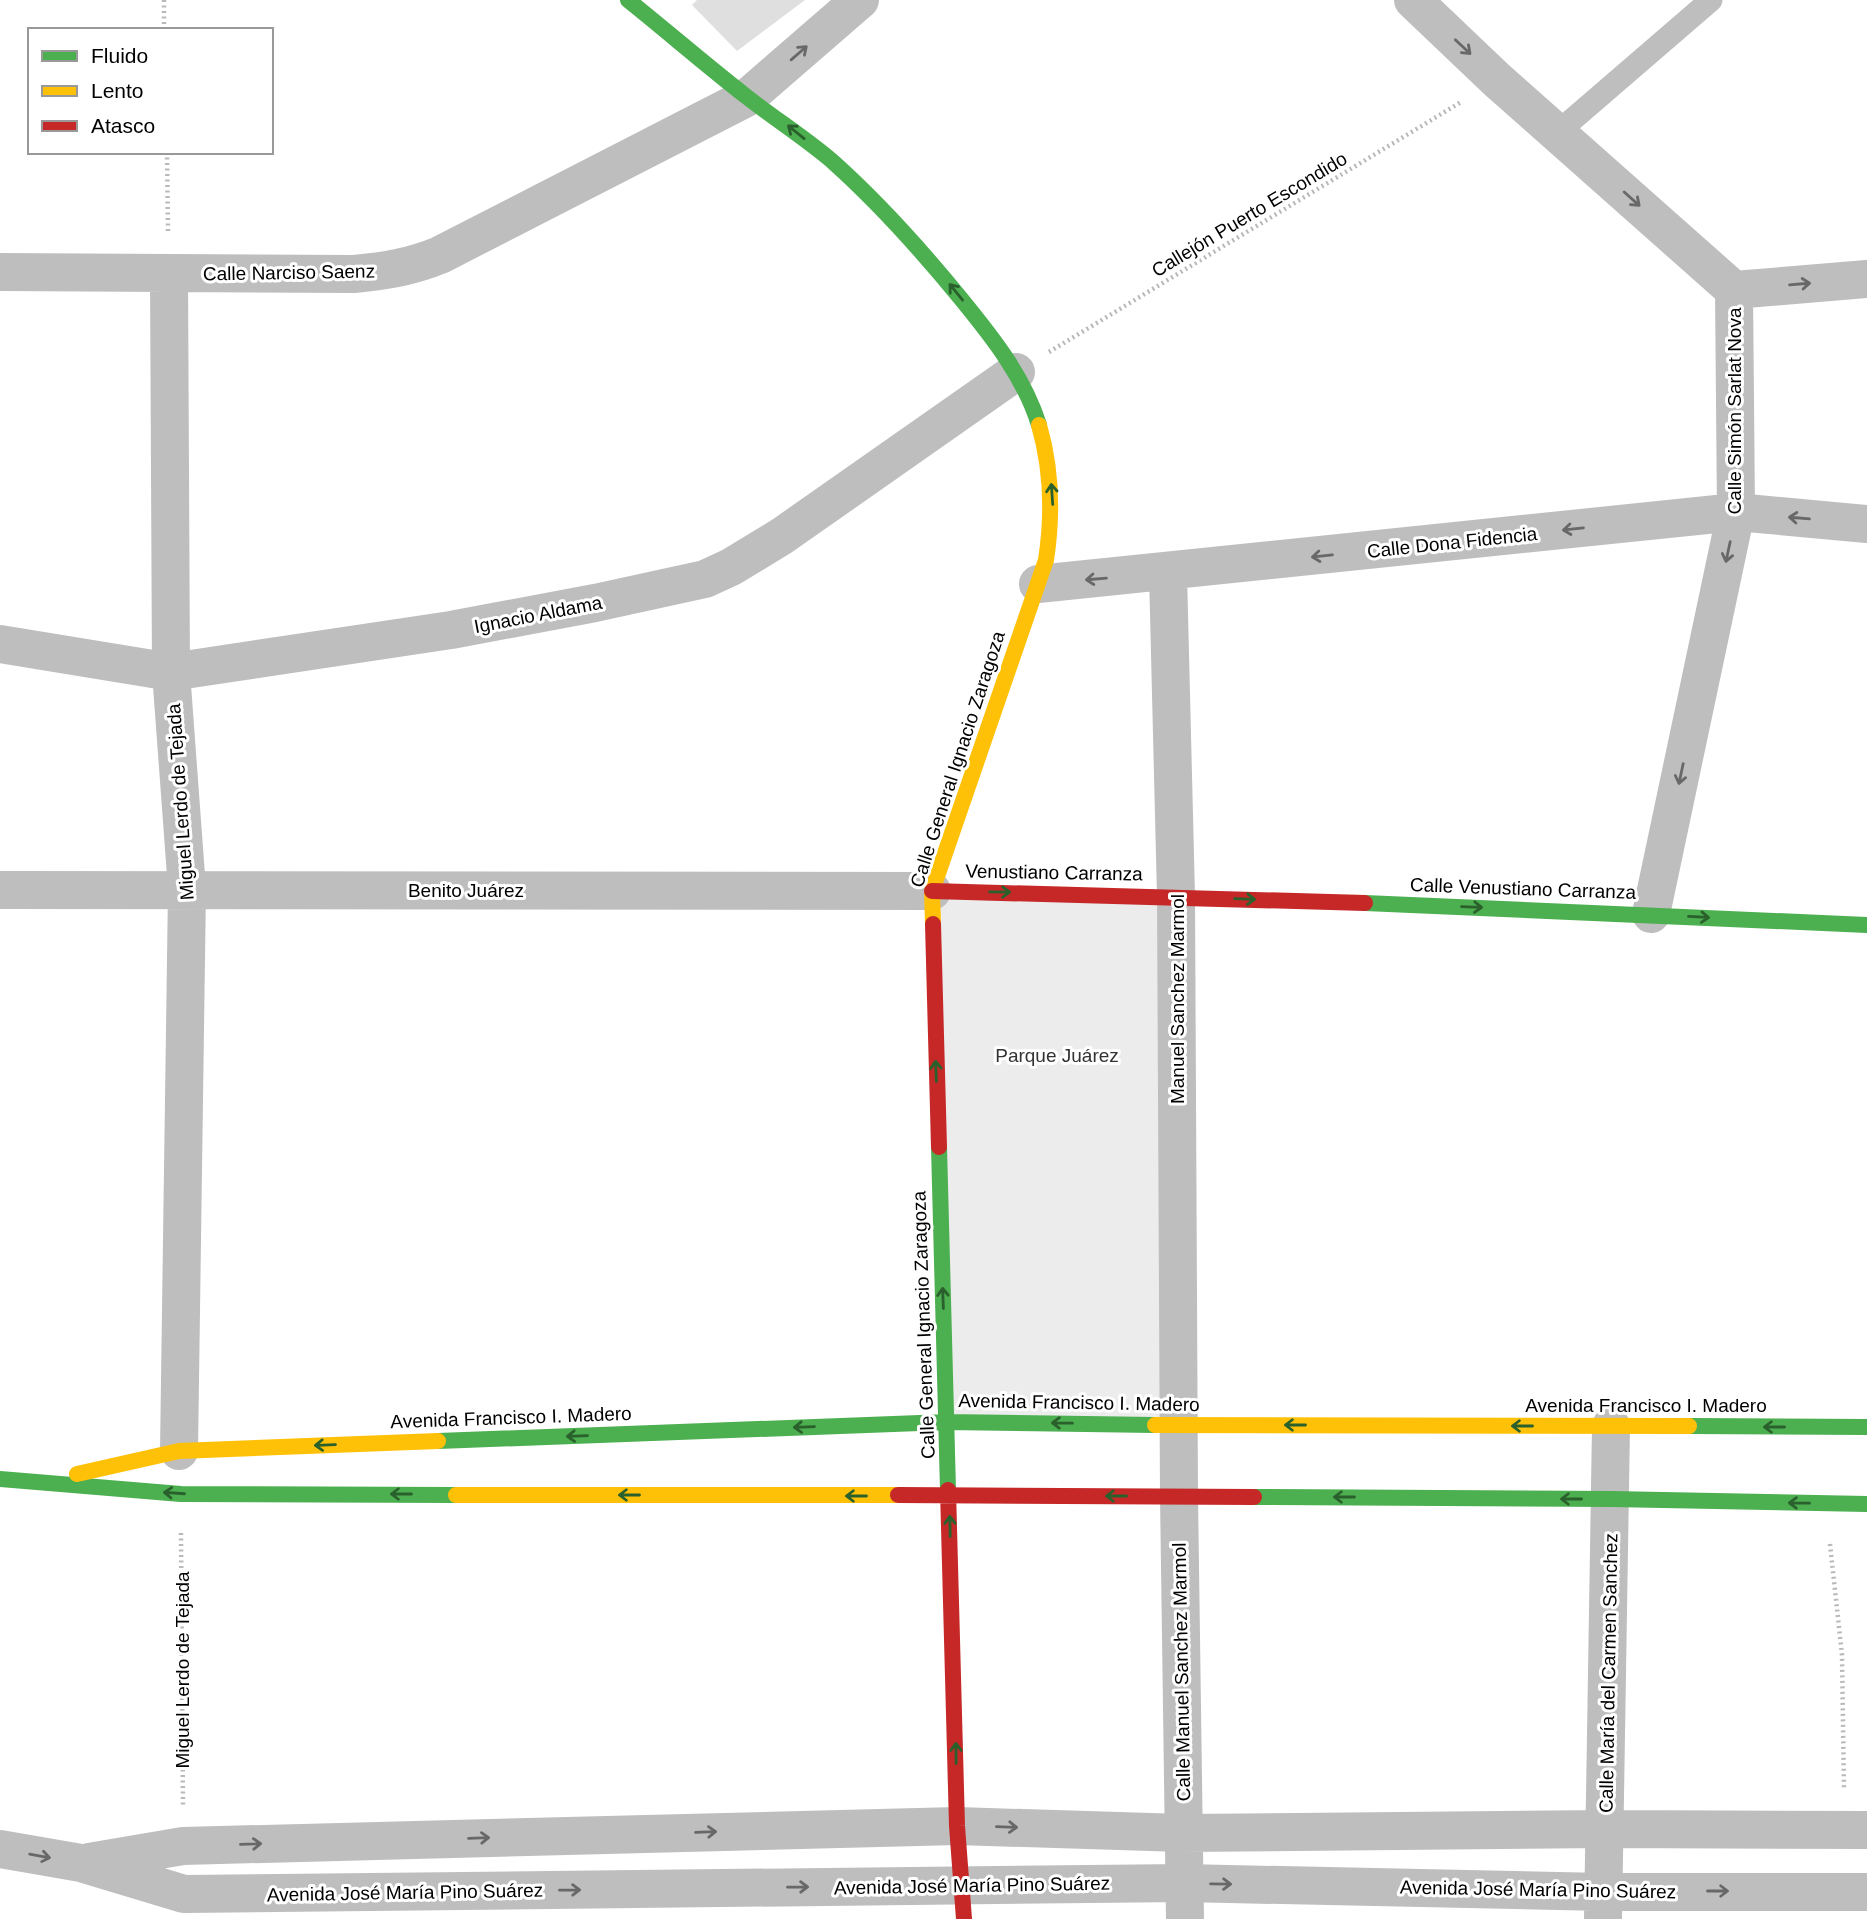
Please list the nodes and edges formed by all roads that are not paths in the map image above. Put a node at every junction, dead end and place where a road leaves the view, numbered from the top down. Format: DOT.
graph roads {
  1 [pos="628,0"];
  2 [pos="859,0"];
  3 [pos="1413,0"];
  4 [pos="1711,0"];
  5 [pos="748,97"];
  6 [pos="1558,132"];
  7 [pos="0,272"];
  8 [pos="169,273"];
  9 [pos="1867,279"];
  10 [pos="1734,290"];
  11 [pos="1016,372"];
  12 [pos="1736,512"];
  13 [pos="1867,524"];
  14 [pos="1168,573"];
  15 [pos="1038,584"];
  16 [pos="0,644"];
  17 [pos="172,672"];
  18 [pos="187,889"];
  19 [pos="0,890"];
  20 [pos="932,891"];
  21 [pos="1176,896"];
  22 [pos="1651,914"];
  23 [pos="1867,925"];
  24 [pos="946,1422"];
  25 [pos="1180,1425"];
  26 [pos="1611,1426"];
  27 [pos="1867,1427"];
  28 [pos="179,1451"];
  29 [pos="0,1479"];
  30 [pos="43,1481"];
  31 [pos="949,1496"];
  32 [pos="1179,1496"];
  33 [pos="1611,1499"];
  34 [pos="1867,1504"];
  35 [pos="957,1826"];
  36 [pos="1605,1829"];
  37 [pos="1855,1830"];
  38 [pos="1182,1833"];
  39 [pos="0,1849"];
  40 [pos="81,1863"];
  41 [pos="1867,1892"];
  42 [pos="1184,1901"];
  43 [pos="963,1902"];
  44 [pos="1604,1905"];
  1 -- 5 [label="street, Calle General Ignacio Zaragoza"];
  5 -- 2 [label="street, Calle Narciso Saenz, one-way"];
  3 -- 6 [label="street, Calle Simón Sarlat Nova, one-way"];
  4 -- 6 [label="lane"];
  5 -- 8 [label="street, Calle Narciso Saenz"];
  11 -- 5 [label="street, Calle General Ignacio Zaragoza, one-way"];
  6 -- 10 [label="street, Calle Simón Sarlat Nova, one-way"];
  7 -- 8 [label="street, Calle Narciso Saenz"];
  8 -- 17 [label="street, Miguel Lerdo de Tejada"];
  10 -- 9 [label="street, one-way"];
  10 -- 12 [label="street, Calle Simón Sarlat Nova"];
  15 -- 11 [label="street, Calle General Ignacio Zaragoza, one-way"];
  11 -- 17 [label="street, Ignacio Aldama"];
  13 -- 12 [label="street, Calle Dona Fidencia, one-way"];
  12 -- 14 [label="street, Calle Dona Fidencia, one-way"];
  12 -- 22 [label="street, Calle Simón Sarlat Nova, one-way"];
  14 -- 15 [label="street, Calle Dona Fidencia, one-way"];
  14 -- 21 [label="street, Manuel Sanchez Marmol"];
  15 -- 20 [label="street, Calle General Ignacio Zaragoza"];
  16 -- 17 [label="street, Ignacio Aldama"];
  17 -- 18 [label="street, Miguel Lerdo de Tejada"];
  18 -- 19 [label="street, Benito Juárez"];
  18 -- 20 [label="street, Benito Juárez"];
  18 -- 28 [label="street, Miguel Lerdo de Tejada"];
  20 -- 21 [label="street, Venustiano Carranza, one-way"];
  24 -- 20 [label="street, Calle General Ignacio Zaragoza, one-way"];
  21 -- 22 [label="street, Calle Venustiano Carranza, one-way"];
  21 -- 25 [label="street, Manuel Sanchez Marmol"];
  22 -- 23 [label="street, Calle Venustiano Carranza, one-way"];
  25 -- 24 [label="street, Avenida Francisco I. Madero, one-way"];
  24 -- 28 [label="street, Avenida Francisco I. Madero, one-way"];
  24 -- 31 [label="street, Calle General Ignacio Zaragoza"];
  26 -- 25 [label="street, Avenida Francisco I. Madero, one-way"];
  25 -- 32 [label="street, Calle Manuel Sanchez Marmol"];
  27 -- 26 [label="street, Avenida Francisco I. Madero, one-way"];
  26 -- 33 [label="street, Calle María del Carmen Sanchez"];
  28 -- 30 [label="street, Avenida Francisco I. Madero"];
  29 -- 30 [label="street, Avenida Francisco I. Madero"];
  31 -- 30 [label="street, Avenida Francisco I. Madero, one-way"];
  32 -- 31 [label="street, Avenida Francisco I. Madero, one-way"];
  35 -- 31 [label="street, Calle General Ignacio Zaragoza, one-way"];
  33 -- 32 [label="street, Avenida Francisco I. Madero, one-way"];
  32 -- 38 [label="street, Calle Manuel Sanchez Marmol"];
  34 -- 33 [label="street, Avenida Francisco I. Madero, one-way"];
  33 -- 36 [label="street, Calle María del Carmen Sanchez"];
  35 -- 38 [label="street, Avenida José María Pino Suárez, one-way"];
  40 -- 35 [label="street, Avenida José María Pino Suárez, one-way"];
  35 -- 43 [label="street, Calle General Ignacio Zaragoza"];
  36 -- 37 [label="street, Avenida José María Pino Suárez"];
  36 -- 38 [label="street, Avenida José María Pino Suárez"];
  36 -- 44 [label="street, Calle María del Carmen Sanchez"];
  38 -- 42 [label="street, Calle Manuel Sanchez Marmol"];
  39 -- 40 [label="street, Avenida José María Pino Suárez, one-way"];
  40 -- 43 [label="street, Avenida José María Pino Suárez, one-way"];
  44 -- 41 [label="street, Avenida José María Pino Suárez, one-way"];
  42 -- 43 [label="street, Avenida José María Pino Suárez"];
  42 -- 44 [label="street, Avenida José María Pino Suárez, one-way"];
}
